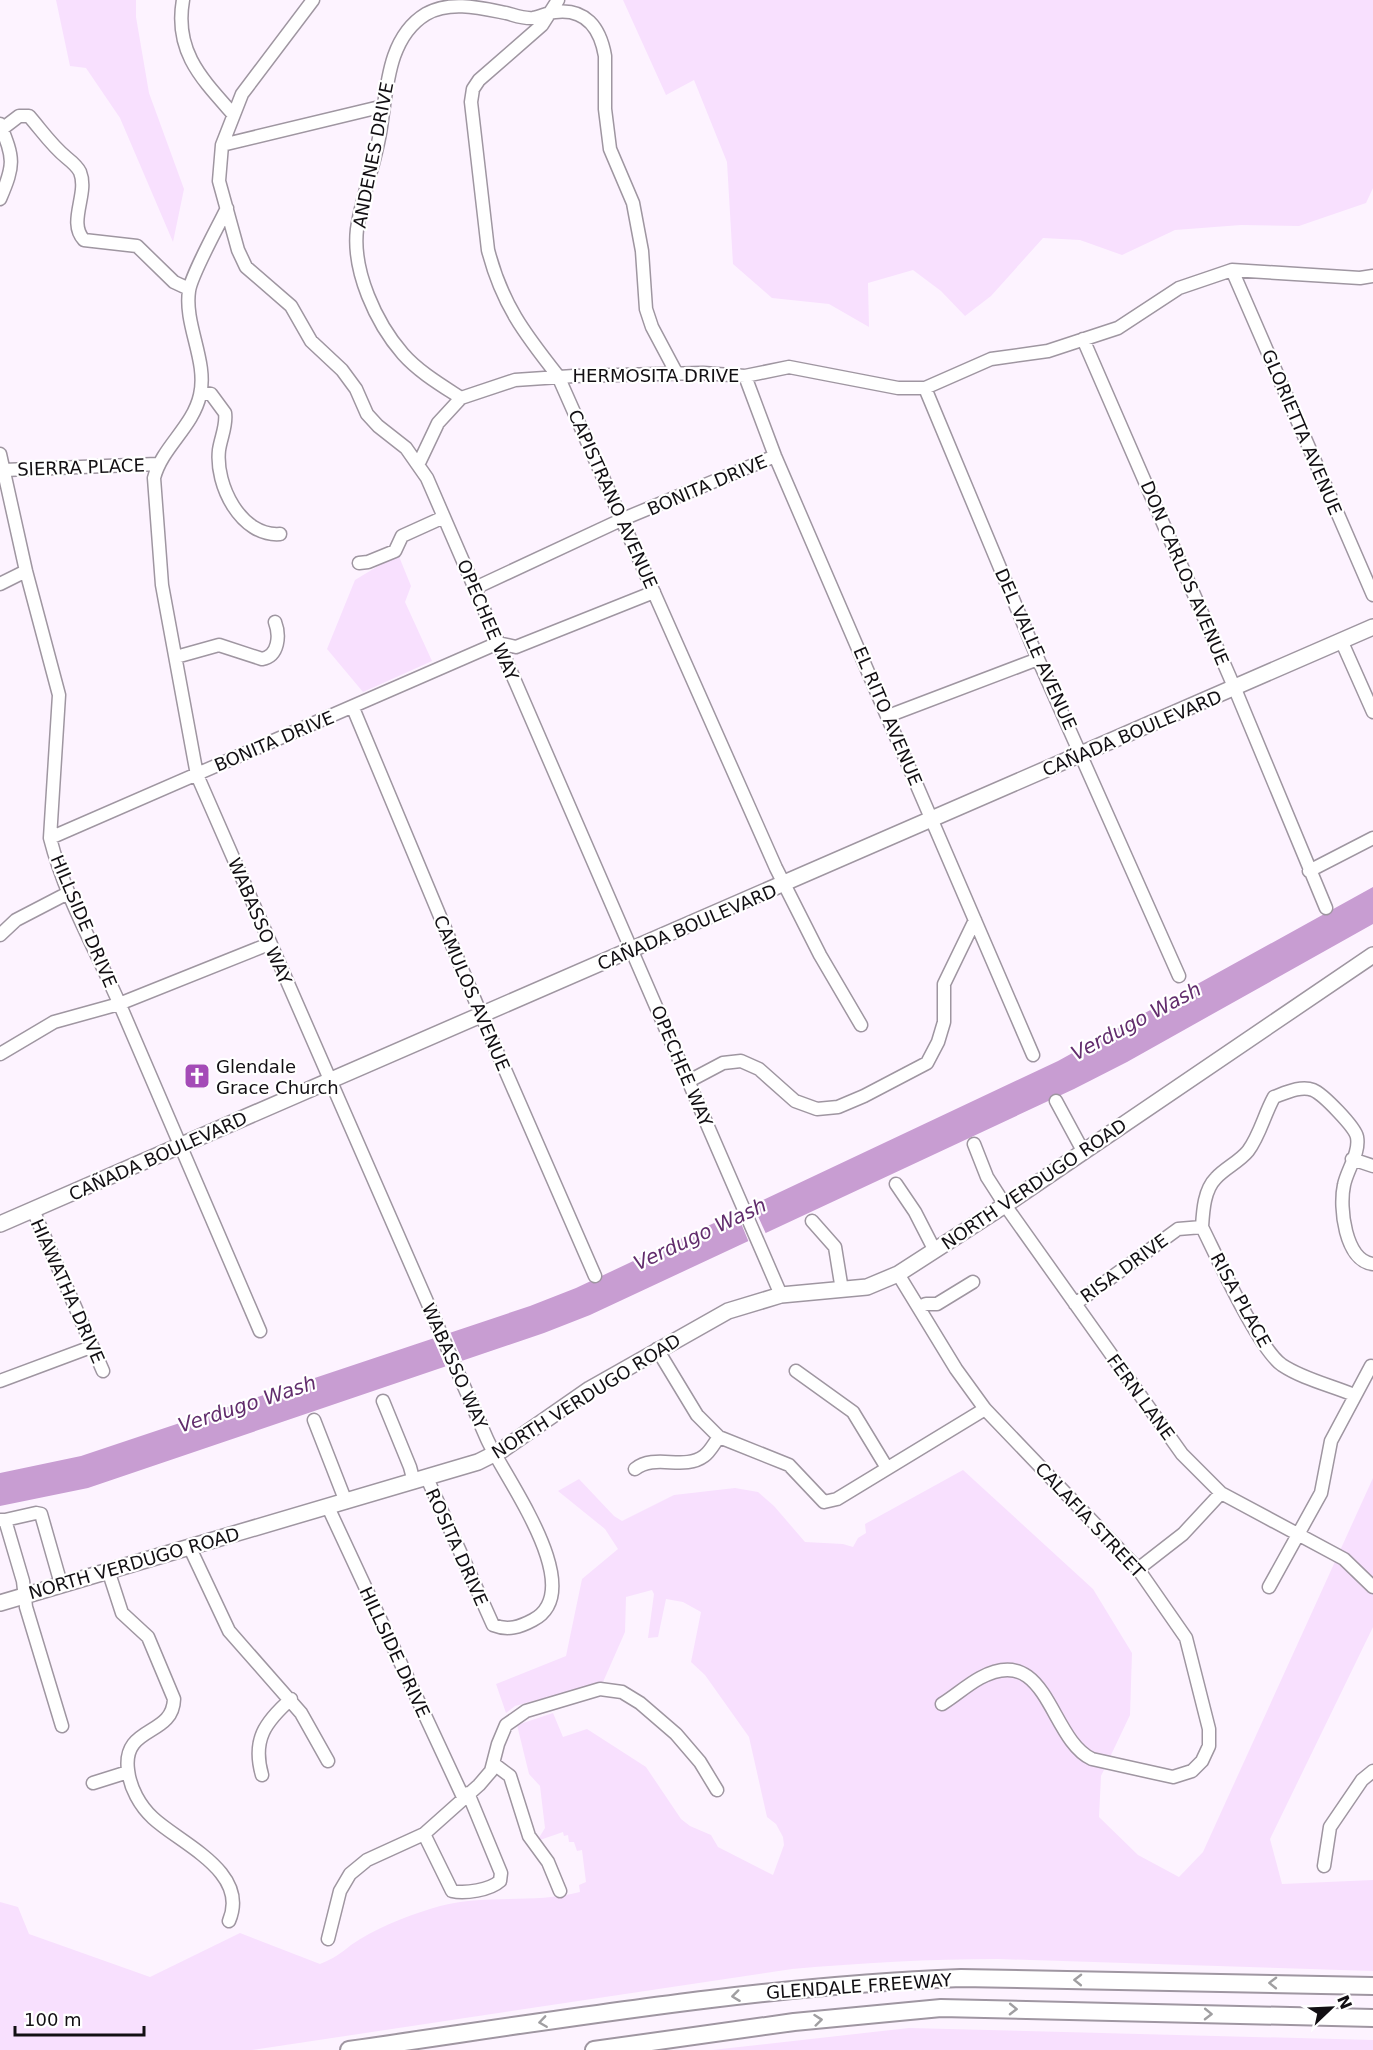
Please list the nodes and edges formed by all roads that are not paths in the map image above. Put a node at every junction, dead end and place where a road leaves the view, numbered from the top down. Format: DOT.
graph roads {
  1 [pos="183,0"];
  2 [pos="313,0"];
  3 [pos="558,0"];
  4 [pos="445,3"];
  5 [pos="552,12"];
  6 [pos="384,106"];
  7 [pos="233,114"];
  8 [pos="1,126"];
  9 [pos="222,145"];
  10 [pos="0,199"];
  11 [pos="227,208"];
  12 [pos="1232,270"];
  13 [pos="1373,276"];
  14 [pos="189,289"];
  15 [pos="1083,339"];
  16 [pos="676,374"];
  17 [pos="558,376"];
  18 [pos="745,376"];
  19 [pos="925,388"];
  20 [pos="201,392"];
  21 [pos="460,398"];
  22 [pos="0,454"];
  23 [pos="775,456"];
  24 [pos="419,463"];
  25 [pos="157,465"];
  26 [pos="4,470"];
  27 [pos="444,517"];
  28 [pos="623,519"];
  29 [pos="280,534"];
  30 [pos="359,563"];
  31 [pos="26,571"];
  32 [pos="0,584"];
  33 [pos="475,588"];
  34 [pos="654,592"];
  35 [pos="1373,595"];
  36 [pos="275,622"];
  37 [pos="1373,627"];
  38 [pos="1341,640"];
  39 [pos="498,643"];
  40 [pos="176,657"];
  41 [pos="1038,659"];
  42 [pos="1235,689"];
  43 [pos="352,708"];
  44 [pos="1373,712"];
  45 [pos="888,716"];
  46 [pos="1082,754"];
  47 [pos="197,775"];
  48 [pos="933,819"];
  49 [pos="50,838"];
  50 [pos="1373,838"];
  51 [pos="1309,871"];
  52 [pos="786,884"];
  53 [pos="68,893"];
  54 [pos="1326,908"];
  55 [pos="975,920"];
  56 [pos="0,935"];
  57 [pos="269,944"];
  58 [pos="632,951"];
  59 [pos="1373,955"];
  60 [pos="1179,976"];
  61 [pos="119,1004"];
  62 [pos="482,1017"];
  63 [pos="861,1025"];
  64 [pos="0,1054"];
  65 [pos="1034,1055"];
  66 [pos="330,1081"];
  67 [pos="689,1081"];
  68 [pos="1056,1101"];
  69 [pos="974,1144"];
  70 [pos="180,1147"];
  71 [pos="1083,1151"];
  72 [pos="1352,1159"];
  73 [pos="1373,1166"];
  74 [pos="896,1184"];
  75 [pos="1005,1205"];
  76 [pos="33,1210"];
  77 [pos="812,1221"];
  78 [pos="0,1224"];
  79 [pos="1202,1227"];
  80 [pos="935,1251"];
  81 [pos="1373,1264"];
  82 [pos="898,1274"];
  83 [pos="595,1276"];
  84 [pos="973,1282"];
  85 [pos="842,1290"];
  86 [pos="781,1295"];
  87 [pos="1075,1304"];
  88 [pos="922,1313"];
  89 [pos="260,1331"];
  90 [pos="91,1347"];
  91 [pos="657,1349"];
  92 [pos="1371,1366"];
  93 [pos="103,1371"];
  94 [pos="796,1371"];
  95 [pos="0,1382"];
  96 [pos="1354,1395"];
  97 [pos="383,1401"];
  98 [pos="985,1409"];
  99 [pos="314,1420"];
  100 [pos="719,1437"];
  101 [pos="494,1455"];
  102 [pos="887,1468"];
  103 [pos="635,1469"];
  104 [pos="420,1480"];
  105 [pos="1221,1493"];
  106 [pos="346,1502"];
  107 [pos="328,1507"];
  108 [pos="2,1520"];
  109 [pos="1297,1535"];
  110 [pos="189,1546"];
  111 [pos="1138,1569"];
  112 [pos="108,1570"];
  113 [pos="61,1584"];
  114 [pos="1269,1587"];
  115 [pos="1373,1587"];
  116 [pos="24,1595"];
  117 [pos="0,1603"];
  118 [pos="548,1609"];
  119 [pos="291,1699"];
  120 [pos="942,1704"];
  121 [pos="62,1726"];
  122 [pos="328,1761"];
  123 [pos="494,1764"];
  124 [pos="128,1772"];
  125 [pos="1373,1772"];
  126 [pos="262,1775"];
  127 [pos="93,1783"];
  128 [pos="717,1790"];
  129 [pos="466,1795"];
  130 [pos="424,1834"];
  131 [pos="1324,1866"];
  132 [pos="560,1892"];
  133 [pos="229,1921"];
  134 [pos="328,1939"];
  135 [pos="1373,1986"];
  136 [pos="1373,2018"];
  137 [pos="349,2050"];
  138 [pos="594,2050"];
  1 -- 7 [label="street"];
  2 -- 7 [label="street, OPECHEE WAY"];
  3 -- 5 [label="street, CAPISTRANO AVENUE"];
  4 -- 5 [label="street, ANDENES DRIVE"];
  4 -- 6 [label="street, ANDENES DRIVE"];
  5 -- 16 [label="street"];
  5 -- 17 [label="street, CAPISTRANO AVENUE"];
  6 -- 9 [label="street"];
  6 -- 21 [label="street, ANDENES DRIVE"];
  7 -- 9 [label="street, OPECHEE WAY"];
  8 -- 10 [label="street"];
  8 -- 14 [label="street"];
  9 -- 11 [label="street, OPECHEE WAY"];
  11 -- 14 [label="street"];
  11 -- 24 [label="street, OPECHEE WAY"];
  12 -- 13 [label="street, HERMOSITA DRIVE"];
  12 -- 15 [label="street, HERMOSITA DRIVE"];
  12 -- 35 [label="street, GLORIETTA AVENUE"];
  14 -- 20 [label="street"];
  15 -- 19 [label="street, HERMOSITA DRIVE"];
  15 -- 42 [label="street, DON CARLOS AVENUE"];
  16 -- 17 [label="street, HERMOSITA DRIVE"];
  16 -- 18 [label="street, HERMOSITA DRIVE"];
  17 -- 21 [label="street, HERMOSITA DRIVE"];
  17 -- 28 [label="street, CAPISTRANO AVENUE"];
  18 -- 19 [label="street, HERMOSITA DRIVE"];
  18 -- 23 [label="street, EL RITO AVENUE"];
  19 -- 41 [label="street, DEL VALLE AVENUE"];
  20 -- 25 [label="street"];
  20 -- 29 [label="street"];
  21 -- 24 [label="street"];
  22 -- 26 [label="street, HILLSIDE DRIVE"];
  23 -- 28 [label="street, BONITA DRIVE"];
  23 -- 45 [label="street, EL RITO AVENUE"];
  24 -- 27 [label="street, OPECHEE WAY"];
  25 -- 26 [label="street, SIERRA PLACE"];
  25 -- 40 [label="street, WABASSO WAY"];
  26 -- 31 [label="street, HILLSIDE DRIVE"];
  27 -- 30 [label="street"];
  27 -- 33 [label="street, OPECHEE WAY"];
  28 -- 33 [label="street, BONITA DRIVE"];
  28 -- 34 [label="street, CAPISTRANO AVENUE"];
  31 -- 32 [label="street"];
  31 -- 49 [label="street, HILLSIDE DRIVE"];
  33 -- 39 [label="street, OPECHEE WAY"];
  34 -- 39 [label="street"];
  34 -- 52 [label="street, CAPISTRANO AVENUE"];
  36 -- 40 [label="street"];
  37 -- 38 [label="main road, CAÑADA BOULEVARD"];
  38 -- 42 [label="main road, CAÑADA BOULEVARD"];
  38 -- 44 [label="street"];
  39 -- 43 [label="street, BONITA DRIVE"];
  39 -- 58 [label="street, OPECHEE WAY"];
  40 -- 47 [label="street, WABASSO WAY"];
  41 -- 45 [label="street"];
  41 -- 46 [label="street, DEL VALLE AVENUE"];
  42 -- 46 [label="main road, CAÑADA BOULEVARD"];
  42 -- 51 [label="street, DON CARLOS AVENUE"];
  43 -- 47 [label="street, BONITA DRIVE"];
  43 -- 62 [label="street, CAMULOS AVENUE"];
  45 -- 48 [label="street, EL RITO AVENUE"];
  46 -- 48 [label="main road, CAÑADA BOULEVARD"];
  46 -- 60 [label="street, DEL VALLE AVENUE"];
  47 -- 49 [label="street, BONITA DRIVE"];
  47 -- 57 [label="street, WABASSO WAY"];
  48 -- 52 [label="main road, CAÑADA BOULEVARD"];
  48 -- 55 [label="street, EL RITO AVENUE"];
  49 -- 53 [label="street, HILLSIDE DRIVE"];
  50 -- 51 [label="street"];
  51 -- 54 [label="street, DON CARLOS AVENUE"];
  52 -- 58 [label="main road, CAÑADA BOULEVARD"];
  52 -- 63 [label="street, CAPISTRANO AVENUE"];
  53 -- 56 [label="street"];
  53 -- 61 [label="street, HILLSIDE DRIVE"];
  55 -- 65 [label="street, EL RITO AVENUE"];
  55 -- 67 [label="street"];
  57 -- 61 [label="street"];
  57 -- 66 [label="street, WABASSO WAY"];
  58 -- 62 [label="main road, CAÑADA BOULEVARD"];
  58 -- 67 [label="street, OPECHEE WAY"];
  59 -- 71 [label="main road, NORTH VERDUGO ROAD"];
  61 -- 64 [label="street"];
  61 -- 70 [label="street, HILLSIDE DRIVE"];
  62 -- 66 [label="main road, CAÑADA BOULEVARD"];
  62 -- 83 [label="street, CAMULOS AVENUE"];
  66 -- 70 [label="main road, CAÑADA BOULEVARD"];
  66 -- 101 [label="street, WABASSO WAY"];
  67 -- 86 [label="street, OPECHEE WAY"];
  68 -- 71 [label="street"];
  69 -- 75 [label="street, FERN LANE"];
  70 -- 76 [label="main road, CAÑADA BOULEVARD"];
  70 -- 89 [label="street, HILLSIDE DRIVE"];
  71 -- 75 [label="main road, NORTH VERDUGO ROAD"];
  72 -- 73 [label="street"];
  72 -- 79 [label="street"];
  72 -- 81 [label="street"];
  74 -- 80 [label="street"];
  75 -- 80 [label="main road, NORTH VERDUGO ROAD"];
  75 -- 87 [label="street, FERN LANE"];
  76 -- 78 [label="main road, CAÑADA BOULEVARD"];
  76 -- 90 [label="street, HIAWATHA DRIVE"];
  77 -- 85 [label="street"];
  79 -- 87 [label="street, RISA DRIVE"];
  79 -- 96 [label="street, RISA PLACE"];
  80 -- 82 [label="main road, NORTH VERDUGO ROAD"];
  82 -- 85 [label="main road, NORTH VERDUGO ROAD"];
  82 -- 88 [label="street, CALAFIA STREET"];
  84 -- 88 [label="street"];
  85 -- 86 [label="main road, NORTH VERDUGO ROAD"];
  86 -- 91 [label="main road, NORTH VERDUGO ROAD"];
  87 -- 105 [label="street, FERN LANE"];
  88 -- 98 [label="street, CALAFIA STREET"];
  90 -- 93 [label="street, HIAWATHA DRIVE"];
  90 -- 95 [label="street"];
  91 -- 100 [label="street"];
  91 -- 101 [label="main road, NORTH VERDUGO ROAD"];
  92 -- 96 [label="street"];
  94 -- 102 [label="street"];
  96 -- 109 [label="street"];
  97 -- 104 [label="street"];
  98 -- 102 [label="street"];
  98 -- 111 [label="street, CALAFIA STREET"];
  99 -- 106 [label="street"];
  100 -- 102 [label="street"];
  100 -- 103 [label="street"];
  101 -- 104 [label="main road, NORTH VERDUGO ROAD"];
  101 -- 118 [label="street, WABASSO WAY"];
  104 -- 106 [label="main road, NORTH VERDUGO ROAD"];
  104 -- 118 [label="street, ROSITA DRIVE"];
  105 -- 109 [label="street, FERN LANE"];
  105 -- 111 [label="street"];
  106 -- 107 [label="main road, NORTH VERDUGO ROAD"];
  107 -- 110 [label="main road, NORTH VERDUGO ROAD"];
  107 -- 129 [label="street, HILLSIDE DRIVE"];
  108 -- 113 [label="street"];
  108 -- 116 [label="street"];
  109 -- 114 [label="street"];
  109 -- 115 [label="street, FERN LANE"];
  110 -- 112 [label="main road, NORTH VERDUGO ROAD"];
  110 -- 119 [label="street"];
  111 -- 120 [label="street, CALAFIA STREET"];
  112 -- 113 [label="main road, NORTH VERDUGO ROAD"];
  112 -- 124 [label="street"];
  113 -- 116 [label="main road, NORTH VERDUGO ROAD"];
  116 -- 117 [label="main road, NORTH VERDUGO ROAD"];
  116 -- 121 [label="street"];
  119 -- 122 [label="street"];
  119 -- 126 [label="street"];
  123 -- 128 [label="street"];
  123 -- 129 [label="street"];
  123 -- 132 [label="street"];
  124 -- 127 [label="street"];
  124 -- 133 [label="street"];
  125 -- 131 [label="street"];
  129 -- 130 [label="street"];
  129 -- 130 [label="street, HILLSIDE DRIVE"];
  130 -- 134 [label="street"];
  135 -- 137 [label="highway, GLENDALE FREEWAY, one-way"];
  138 -- 136 [label="highway, GLENDALE FREEWAY, one-way"];
}
